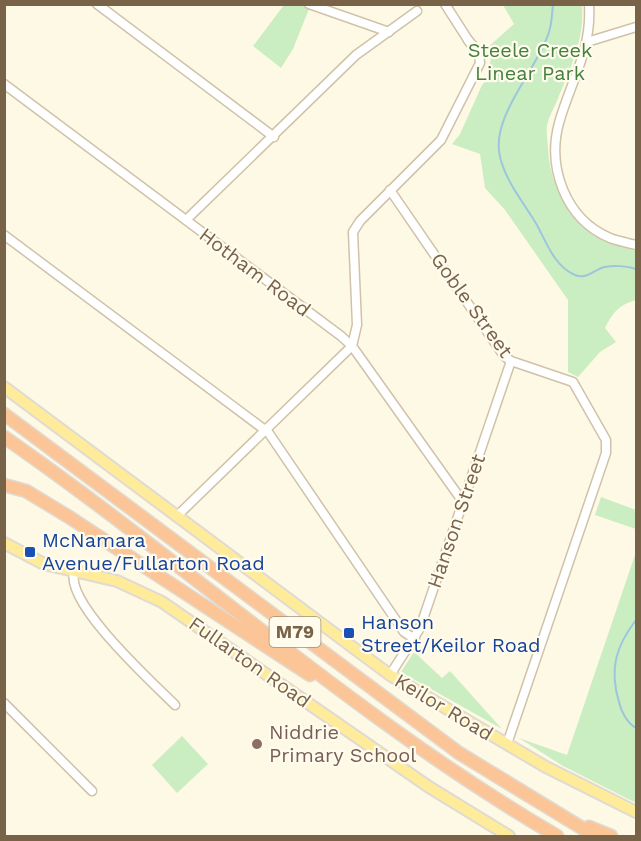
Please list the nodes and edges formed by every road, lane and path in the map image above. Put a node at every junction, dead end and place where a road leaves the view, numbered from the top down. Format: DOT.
graph roads {
  1 [pos="97,4"];
  2 [pos="309,4"];
  3 [pos="445,4"];
  4 [pos="589,4"];
  5 [pos="417,11"];
  6 [pos="636,27"];
  7 [pos="389,32"];
  8 [pos="587,42"];
  9 [pos="4,84"];
  10 [pos="274,137"];
  11 [pos="390,190"];
  12 [pos="186,220"];
  13 [pos="4,235"];
  14 [pos="636,245"];
  15 [pos="352,346"];
  16 [pos="511,361"];
  17 [pos="4,387"];
  18 [pos="4,414"];
  19 [pos="266,430"];
  20 [pos="4,437"];
  21 [pos="4,484"];
  22 [pos="22,489"];
  23 [pos="4,493"];
  24 [pos="463,502"];
  25 [pos="177,516"];
  26 [pos="4,543"];
  27 [pos="74,573"];
  28 [pos="415,639"];
  29 [pos="390,675"];
  30 [pos="4,703"];
  31 [pos="175,705"];
  32 [pos="392,729"];
  33 [pos="507,744"];
  34 [pos="92,791"];
  35 [pos="519,792"];
  36 [pos="492,798"];
  37 [pos="636,812"];
  38 [pos="509,837"];
  39 [pos="547,837"];
  40 [pos="557,837"];
  41 [pos="595,837"];
  42 [pos="611,837"];
  1 -- 10 [label="street"];
  2 -- 7 [label="street"];
  3 -- 11 [label="street"];
  4 -- 8 [label="street"];
  5 -- 7 [label="street"];
  6 -- 8 [label="street"];
  7 -- 10 [label="street"];
  8 -- 14 [label="street"];
  9 -- 12 [label="street, Hotham Road"];
  10 -- 12 [label="street"];
  11 -- 15 [label="street"];
  11 -- 16 [label="street, Goble Street"];
  12 -- 15 [label="street, Hotham Road"];
  13 -- 19 [label="street"];
  15 -- 19 [label="street"];
  15 -- 24 [label="street, Hotham Road"];
  16 -- 24 [label="street, Hanson Street"];
  16 -- 33 [label="street, Goble Street"];
  17 -- 25 [label="main road, Keilor Road"];
  18 -- 35 [label="highway, M79"];
  19 -- 25 [label="street"];
  19 -- 28 [label="street"];
  20 -- 32 [label="highway, M79"];
  21 -- 22 [label="highway"];
  22 -- 23 [label="highway"];
  22 -- 32 [label="highway"];
  24 -- 28 [label="street, Hanson Street"];
  25 -- 29 [label="main road, Keilor Road"];
  26 -- 27 [label="main road, Fullarton Road"];
  27 -- 31 [label="street"];
  27 -- 38 [label="main road, Fullarton Road"];
  28 -- 29 [label="street, Hanson Street"];
  29 -- 33 [label="main road, Keilor Road"];
  30 -- 34 [label="street"];
  32 -- 36 [label="highway, M79"];
  33 -- 37 [label="main road, Keilor Road"];
  35 -- 41 [label="highway, M79"];
  35 -- 42 [label="highway"];
  36 -- 39 [label="highway"];
  36 -- 40 [label="highway, M79"];
}
